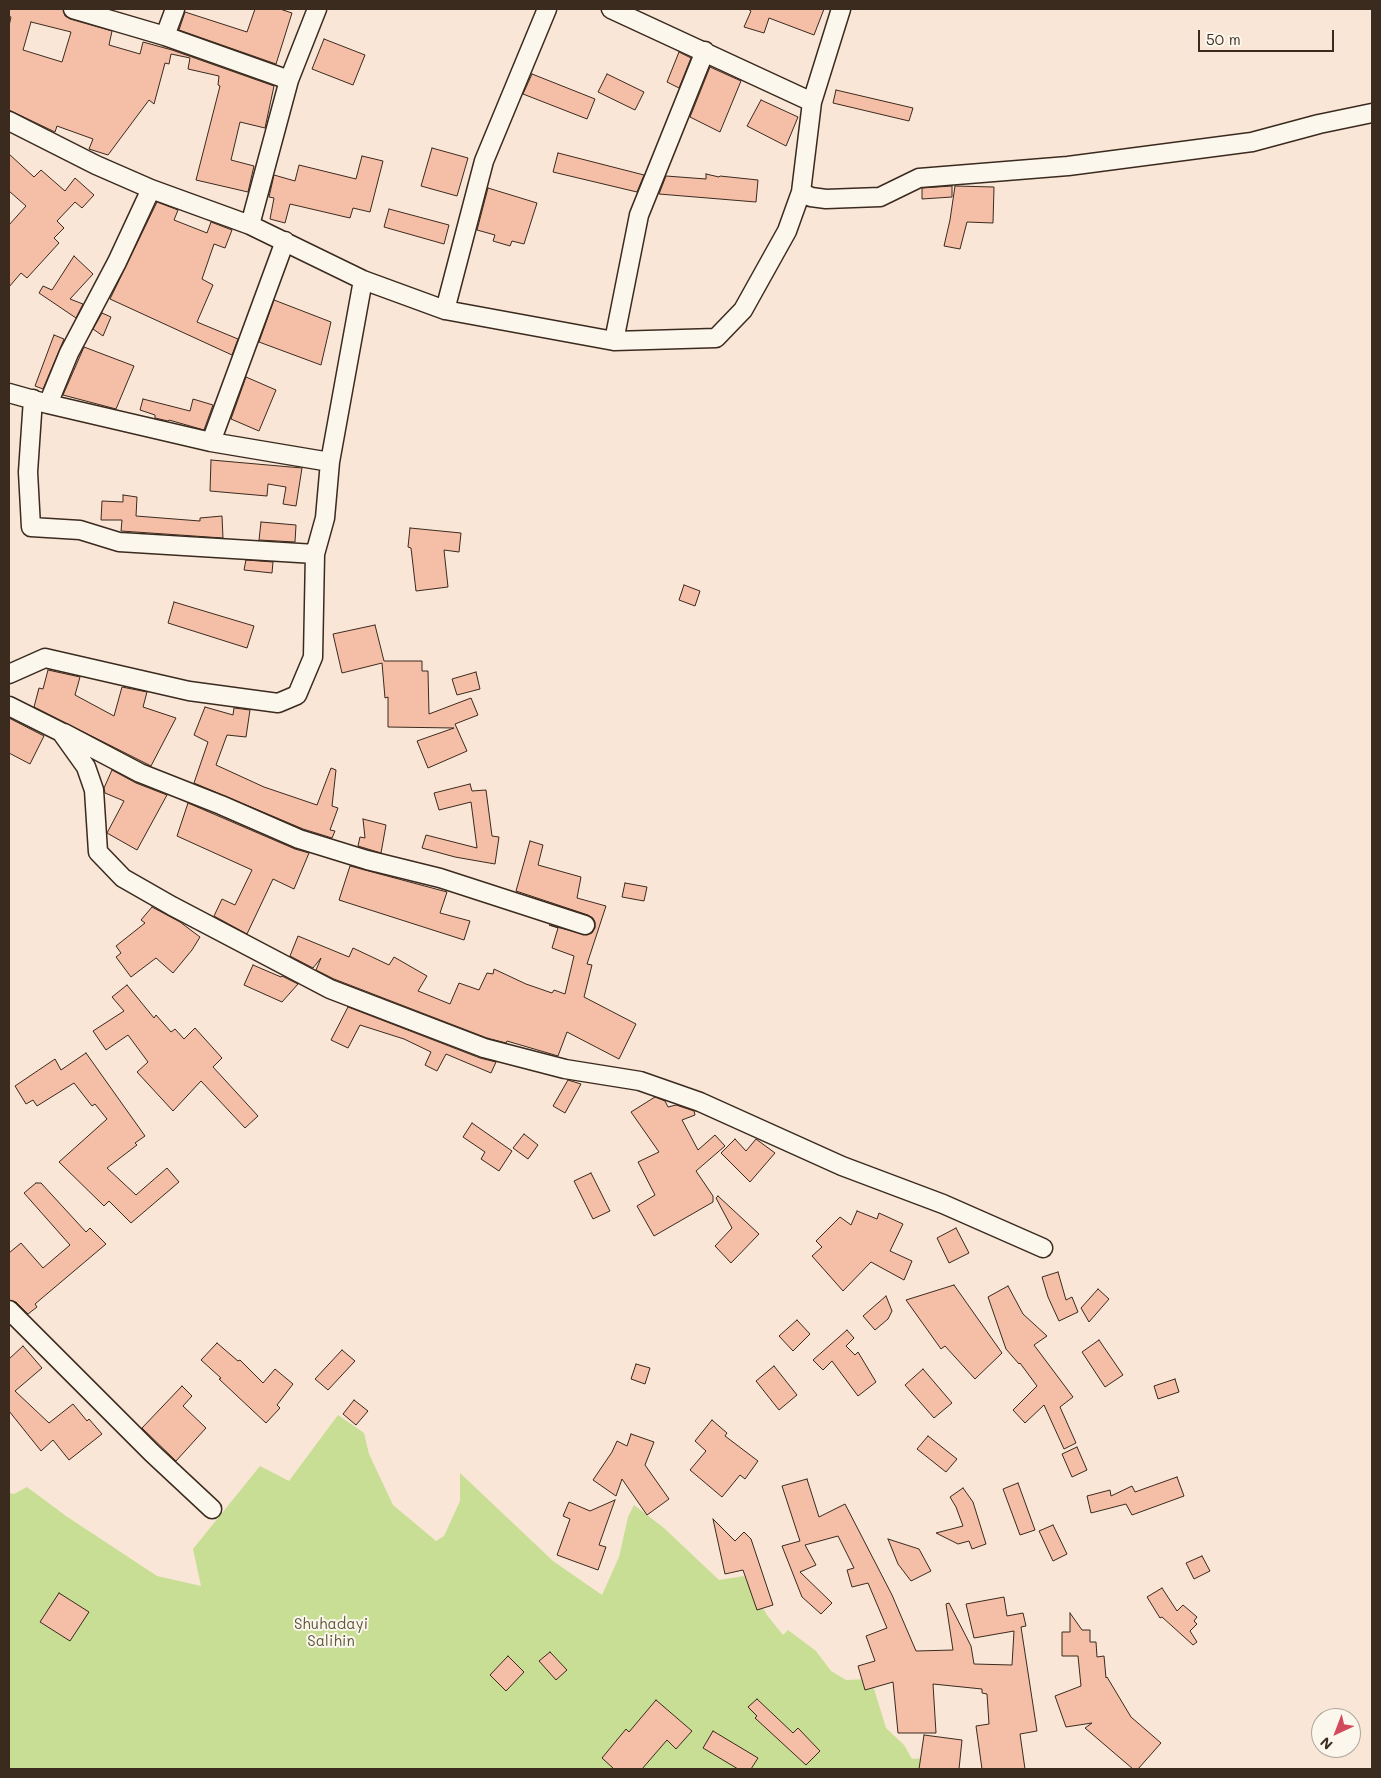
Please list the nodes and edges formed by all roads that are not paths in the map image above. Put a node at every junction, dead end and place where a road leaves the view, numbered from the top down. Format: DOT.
graph roads {
  1 [pos="73,9"];
  2 [pos="175,9"];
  3 [pos="317,9"];
  4 [pos="547,9"];
  5 [pos="612,9"];
  6 [pos="841,9"];
  7 [pos="166,36"];
  8 [pos="706,51"];
  9 [pos="289,80"];
  10 [pos="812,102"];
  11 [pos="1372,113"];
  12 [pos="9,121"];
  13 [pos="151,189"];
  14 [pos="801,192"];
  15 [pos="250,225"];
  16 [pos="285,241"];
  17 [pos="363,280"];
  18 [pos="445,310"];
  19 [pos="614,341"];
  20 [pos="9,392"];
  21 [pos="41,401"];
  22 [pos="211,442"];
  23 [pos="330,462"];
  24 [pos="315,554"];
  25 [pos="9,674"];
  26 [pos="9,706"];
  27 [pos="61,732"];
  28 [pos="585,925"];
  29 [pos="1043,1248"];
  30 [pos="9,1310"];
  31 [pos="212,1510"];
  1 -- 7 [label="street"];
  2 -- 7 [label="street"];
  3 -- 9 [label="street"];
  4 -- 18 [label="street"];
  5 -- 8 [label="street"];
  6 -- 10 [label="street"];
  7 -- 9 [label="street"];
  8 -- 10 [label="street"];
  8 -- 19 [label="street"];
  9 -- 15 [label="street"];
  10 -- 14 [label="street"];
  11 -- 14 [label="street"];
  12 -- 13 [label="street"];
  13 -- 15 [label="street"];
  13 -- 21 [label="street"];
  14 -- 19 [label="street"];
  15 -- 16 [label="street"];
  16 -- 17 [label="street"];
  16 -- 22 [label="street"];
  17 -- 18 [label="street"];
  17 -- 23 [label="street"];
  18 -- 19 [label="street"];
  20 -- 21 [label="street"];
  21 -- 22 [label="street"];
  21 -- 24 [label="street"];
  22 -- 23 [label="street"];
  23 -- 24 [label="street"];
  24 -- 25 [label="street"];
  26 -- 27 [label="street"];
  27 -- 28 [label="street"];
  27 -- 29 [label="street"];
  30 -- 31 [label="street"];
}
